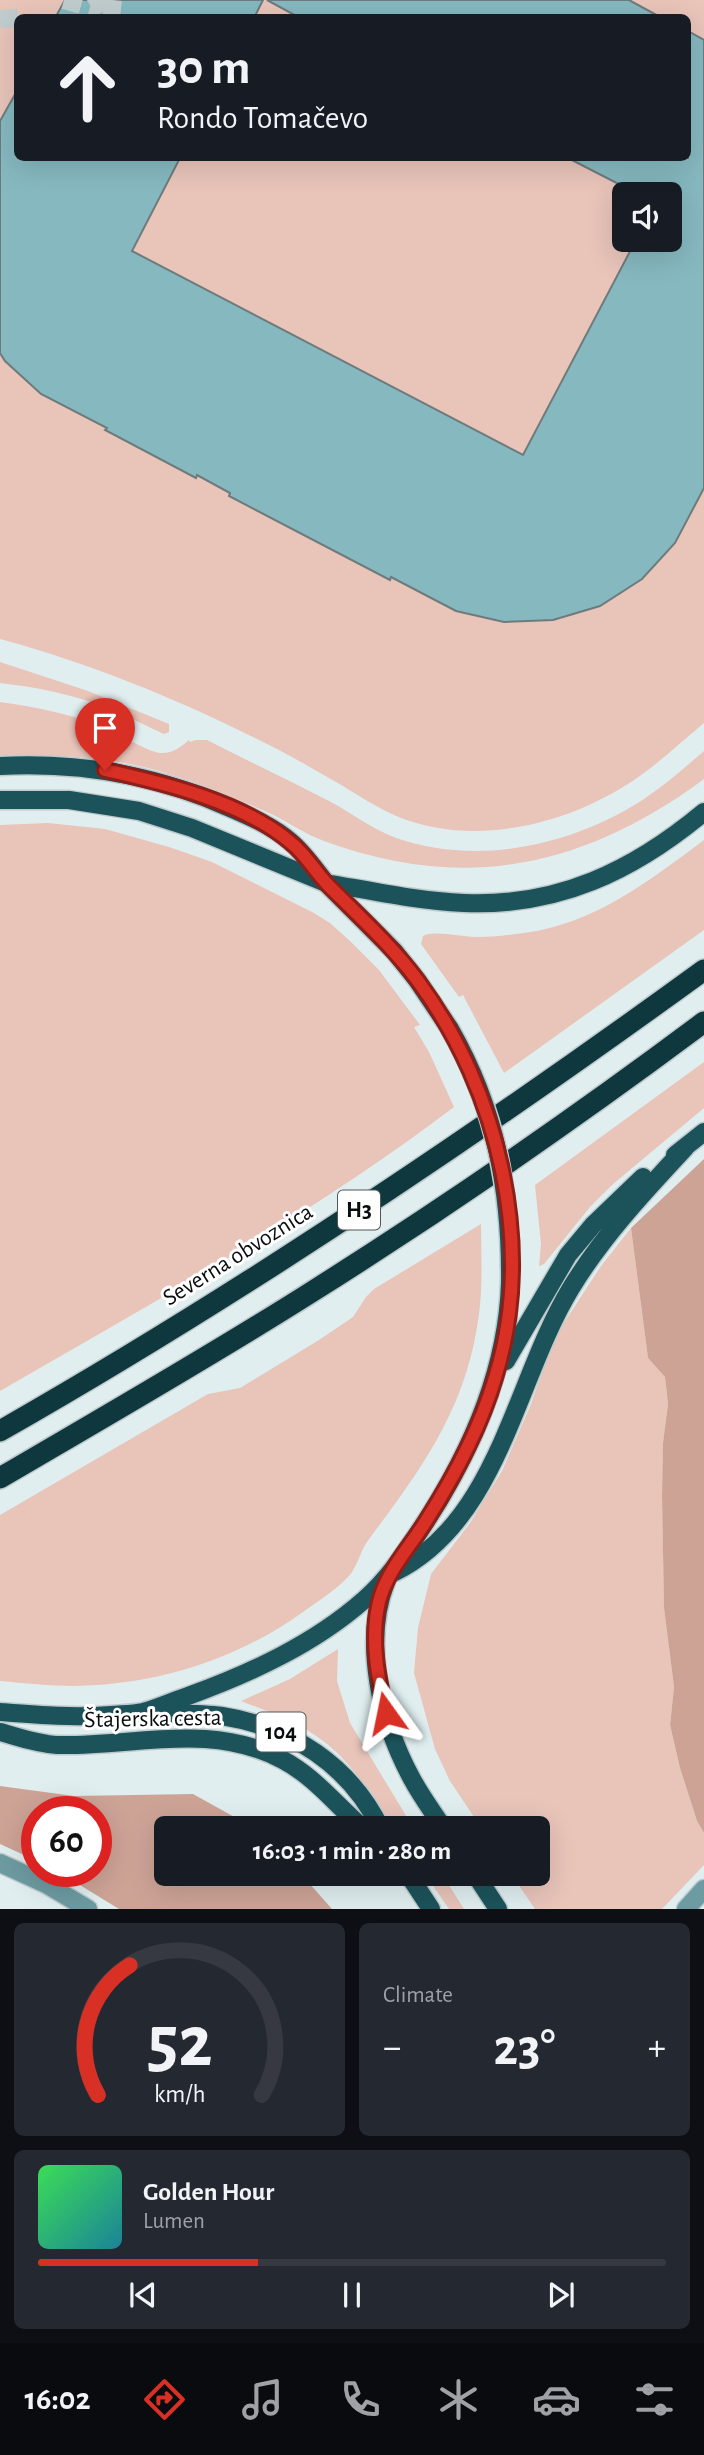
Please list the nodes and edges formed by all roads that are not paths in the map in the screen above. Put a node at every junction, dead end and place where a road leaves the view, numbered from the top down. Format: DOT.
graph roads {
  1 [pos="0,766"];
  2 [pos="0,800"];
  3 [pos="704,812"];
  4 [pos="326,883"];
  5 [pos="704,970"];
  6 [pos="704,1022"];
  7 [pos="704,1132"];
  8 [pos="685,1148"];
  9 [pos="495,1379"];
  10 [pos="0,1431"];
  11 [pos="0,1478"];
  12 [pos="389,1576"];
  13 [pos="0,1712"];
  14 [pos="142,1712"];
  15 [pos="0,1731"];
  16 [pos="351,1816"];
  17 [pos="374,1816"];
  18 [pos="436,1816"];
  19 [pos="0,1863"];
  20 [pos="416,1886"];
  21 [pos="483,1886"];
  22 [pos="704,1889"];
  23 [pos="88,1909"];
  24 [pos="431,1909"];
  25 [pos="498,1909"];
  26 [pos="686,1909"];
  1 -- 4 [label="main road"];
  2 -- 4 [label="main road"];
  3 -- 4 [label="main road"];
  4 -- 9 [label="main road, bridge"];
  5 -- 10 [label="highway, Severna obvoznica / H3"];
  6 -- 11 [label="highway, H3"];
  7 -- 8 [label="main road"];
  8 -- 9 [label="main road"];
  8 -- 12 [label="main road"];
  9 -- 12 [label="main road"];
  12 -- 14 [label="main road"];
  12 -- 18 [label="main road"];
  13 -- 14 [label="main road"];
  14 -- 17 [label="main road, Štajerska cesta / 104"];
  15 -- 16 [label="main road, Štajerska cesta"];
  19 -- 23 [label="street"];
  20 -- 24 [label="main road"];
  21 -- 25 [label="main road"];
  22 -- 26 [label="street"];
}
